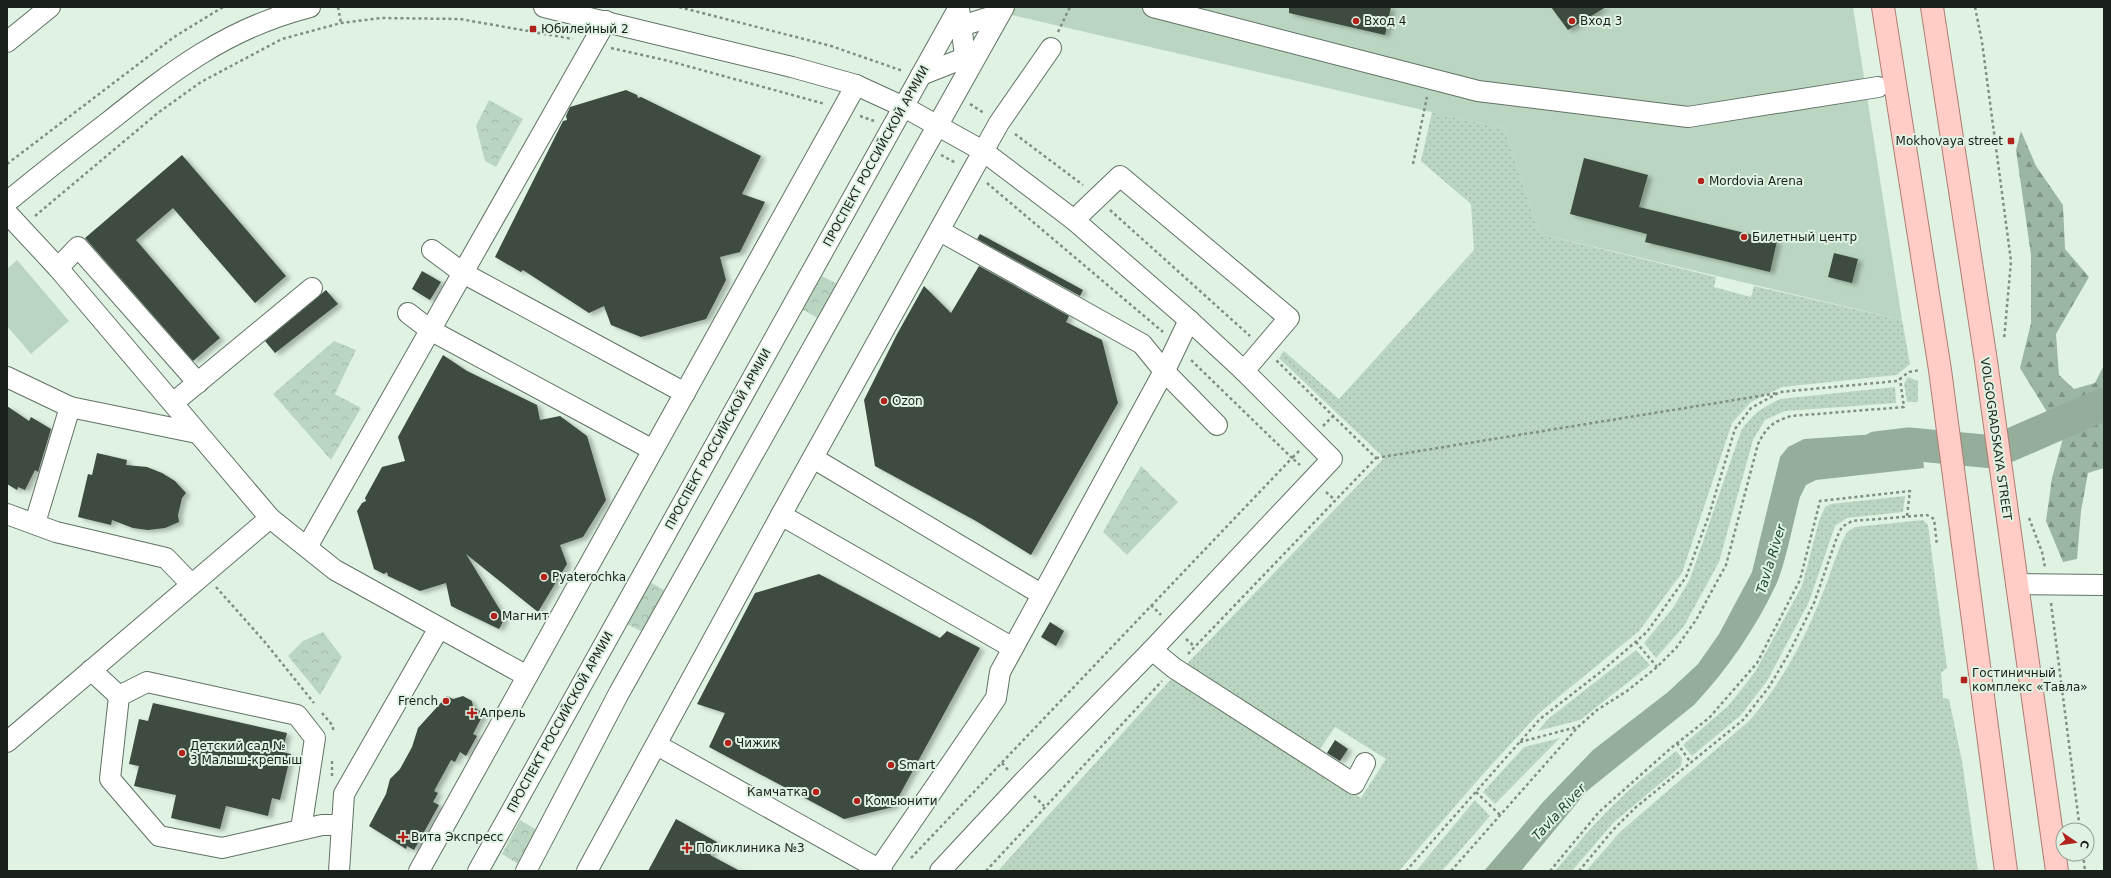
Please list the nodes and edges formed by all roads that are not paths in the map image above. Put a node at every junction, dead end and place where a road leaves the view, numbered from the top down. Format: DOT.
graph roads {
  1 [pos="50,7"];
  2 [pos="310,7"];
  3 [pos="544,7"];
  4 [pos="1153,7"];
  5 [pos="1883,7"];
  6 [pos="1932,7"];
  7 [pos="1002,10"];
  8 [pos="956,18"];
  9 [pos="606,21"];
  10 [pos="7,42"];
  11 [pos="1051,48"];
  12 [pos="970,61"];
  13 [pos="920,76"];
  14 [pos="856,85"];
  15 [pos="1878,87"];
  16 [pos="904,107"];
  17 [pos="937,124"];
  18 [pos="984,151"];
  19 [pos="7,202"];
  20 [pos="7,213"];
  21 [pos="1074,220"];
  22 [pos="940,231"];
  23 [pos="432,250"];
  24 [pos="58,268"];
  25 [pos="463,273"];
  26 [pos="312,288"];
  27 [pos="408,313"];
  28 [pos="1189,320"];
  29 [pos="430,330"];
  30 [pos="1164,371"];
  31 [pos="1244,371"];
  32 [pos="7,377"];
  33 [pos="198,383"];
  34 [pos="685,393"];
  35 [pos="173,403"];
  36 [pos="70,407"];
  37 [pos="1217,425"];
  38 [pos="197,433"];
  39 [pos="653,450"];
  40 [pos="813,458"];
  41 [pos="7,514"];
  42 [pos="781,515"];
  43 [pos="270,518"];
  44 [pos="35,523"];
  45 [pos="307,547"];
  46 [pos="198,579"];
  47 [pos="2016,584"];
  48 [pos="2104,585"];
  49 [pos="1042,594"];
  50 [pos="439,628"];
  51 [pos="1013,648"];
  52 [pos="1152,650"];
  53 [pos="91,670"];
  54 [pos="527,676"];
  55 [pos="119,696"];
  56 [pos="8,739"];
  57 [pos="657,745"];
  58 [pos="1365,763"];
  59 [pos="342,825"];
  60 [pos="301,830"];
  61 [pos="881,870"];
  62 [pos="338,871"];
  63 [pos="420,871"];
  64 [pos="478,871"];
  65 [pos="526,871"];
  66 [pos="587,871"];
  67 [pos="940,871"];
  68 [pos="2006,871"];
  69 [pos="2058,871"];
  1 -- 10 [label="street"];
  2 -- 19 [label="street"];
  3 -- 9 [label="street"];
  4 -- 15 [label="street"];
  5 -- 68 [label="main road"];
  6 -- 47 [label="main road, VOLGOGRADSKAYA STREET"];
  7 -- 8 [label="street"];
  7 -- 12 [label="street"];
  8 -- 12 [label="street"];
  8 -- 13 [label="street, ПРОСПЕКТ РОССИЙСКОЙ АРМИИ"];
  9 -- 14 [label="street"];
  9 -- 25 [label="street"];
  11 -- 18 [label="street"];
  12 -- 13 [label="street"];
  12 -- 17 [label="street"];
  13 -- 16 [label="street, ПРОСПЕКТ РОССИЙСКОЙ АРМИИ"];
  14 -- 16 [label="street"];
  14 -- 34 [label="street"];
  16 -- 17 [label="street"];
  16 -- 64 [label="street, ПРОСПЕКТ РОССИЙСКОЙ АРМИИ"];
  17 -- 18 [label="street"];
  17 -- 65 [label="street"];
  18 -- 21 [label="street"];
  18 -- 22 [label="street"];
  20 -- 24 [label="street"];
  21 -- 28 [label="street"];
  21 -- 31 [label="street"];
  22 -- 30 [label="street"];
  22 -- 40 [label="street"];
  23 -- 25 [label="street"];
  24 -- 33 [label="street"];
  24 -- 35 [label="street"];
  25 -- 29 [label="street"];
  25 -- 34 [label="street"];
  26 -- 33 [label="street"];
  27 -- 29 [label="street"];
  28 -- 30 [label="street"];
  28 -- 31 [label="street"];
  29 -- 39 [label="street"];
  29 -- 45 [label="street"];
  30 -- 37 [label="street"];
  30 -- 49 [label="street"];
  31 -- 52 [label="street"];
  32 -- 36 [label="street"];
  33 -- 35 [label="street"];
  34 -- 39 [label="street"];
  35 -- 38 [label="street"];
  36 -- 38 [label="street"];
  36 -- 44 [label="street"];
  38 -- 43 [label="street"];
  39 -- 54 [label="street"];
  40 -- 42 [label="street"];
  40 -- 49 [label="street"];
  41 -- 44 [label="street"];
  42 -- 51 [label="street"];
  42 -- 57 [label="street"];
  43 -- 45 [label="street"];
  43 -- 46 [label="street"];
  44 -- 46 [label="street"];
  45 -- 50 [label="street"];
  46 -- 53 [label="street"];
  47 -- 48 [label="street"];
  47 -- 69 [label="main road, VOLGOGRADSKAYA STREET"];
  49 -- 51 [label="street"];
  50 -- 54 [label="street"];
  50 -- 59 [label="street"];
  51 -- 61 [label="street"];
  52 -- 58 [label="street"];
  52 -- 67 [label="street"];
  53 -- 55 [label="street"];
  53 -- 56 [label="street"];
  54 -- 63 [label="street"];
  55 -- 60 [label="street"];
  55 -- 60 [label="street"];
  57 -- 61 [label="street"];
  57 -- 66 [label="street"];
  59 -- 60 [label="street"];
  59 -- 62 [label="street"];
}
